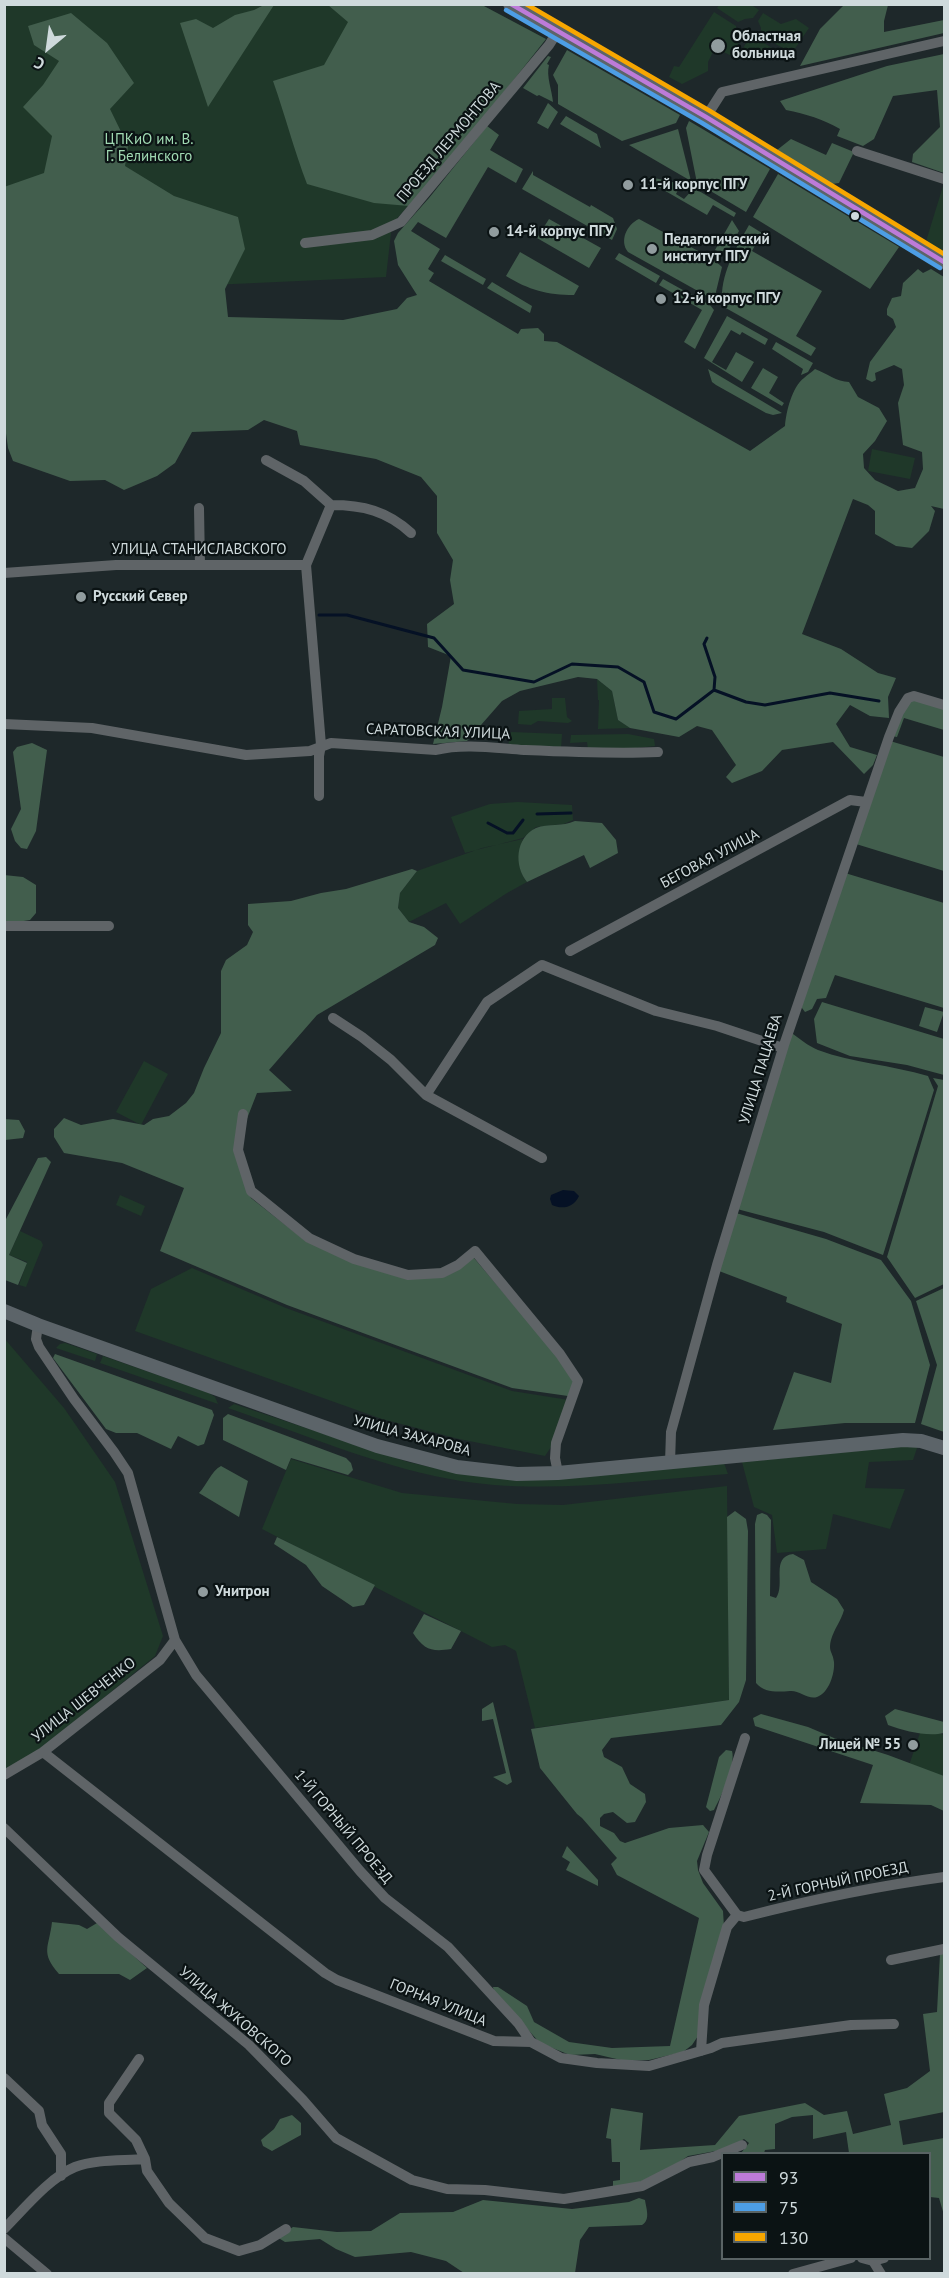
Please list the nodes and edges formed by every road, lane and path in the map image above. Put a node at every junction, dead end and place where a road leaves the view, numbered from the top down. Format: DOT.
graph roads {
  1 [pos="510,4"];
  2 [pos="558,31"];
  3 [pos="945,41"];
  4 [pos="706,117"];
  5 [pos="857,151"];
  6 [pos="945,179"];
  7 [pos="305,243"];
  8 [pos="945,262"];
  9 [pos="266,460"];
  10 [pos="331,505"];
  11 [pos="199,508"];
  12 [pos="411,533"];
  13 [pos="200,565"];
  14 [pos="306,565"];
  15 [pos="4,573"];
  16 [pos="945,705"];
  17 [pos="4,724"];
  18 [pos="321,745"];
  19 [pos="658,752"];
  20 [pos="319,796"];
  21 [pos="866,802"];
  22 [pos="4,926"];
  23 [pos="109,926"];
  24 [pos="570,951"];
  25 [pos="333,1018"];
  26 [pos="783,1048"];
  27 [pos="426,1095"];
  28 [pos="243,1114"];
  29 [pos="542,1158"];
  30 [pos="4,1311"];
  31 [pos="38,1325"];
  32 [pos="945,1448"];
  33 [pos="670,1463"];
  34 [pos="558,1473"];
  35 [pos="175,1640"];
  36 [pos="745,1738"];
  37 [pos="43,1752"];
  38 [pos="4,1775"];
  39 [pos="4,1828"];
  40 [pos="945,1877"];
  41 [pos="737,1915"];
  42 [pos="945,1949"];
  43 [pos="891,1960"];
  44 [pos="894,2024"];
  45 [pos="531,2042"];
  46 [pos="701,2051"];
  47 [pos="140,2059"];
  48 [pos="4,2078"];
  49 [pos="742,2145"];
  50 [pos="725,2152"];
  51 [pos="721,2154"];
  52 [pos="145,2159"];
  53 [pos="61,2176"];
  54 [pos="4,2229"];
  55 [pos="286,2229"];
  56 [pos="4,2238"];
  57 [pos="847,2260"];
  58 [pos="874,2260"];
  59 [pos="47,2274"];
  60 [pos="793,2274"];
  61 [pos="881,2274"];
  1 -- 2 [label="main road"];
  2 -- 4 [label="main road"];
  2 -- 7 [label="street, ПРОЕЗД ЛЕРМОНТОВА"];
  3 -- 4 [label="street"];
  4 -- 8 [label="main road"];
  5 -- 6 [label="street"];
  9 -- 10 [label="street"];
  10 -- 12 [label="street"];
  10 -- 14 [label="street"];
  11 -- 13 [label="street"];
  13 -- 14 [label="street, УЛИЦА СТАНИСЛАВСКОГО"];
  13 -- 15 [label="street, УЛИЦА СТАНИСЛАВСКОГО"];
  14 -- 18 [label="street, УЛИЦА СТАНИСЛАВСКОГО"];
  16 -- 21 [label="street, УЛИЦА ПАЦАЕВА"];
  17 -- 18 [label="street, САРАТОВСКАЯ УЛИЦА"];
  18 -- 19 [label="street, САРАТОВСКАЯ УЛИЦА"];
  18 -- 20 [label="street, УЛИЦА СТАНИСЛАВСКОГО"];
  21 -- 24 [label="street, БЕГОВАЯ УЛИЦА"];
  21 -- 26 [label="street, УЛИЦА ПАЦАЕВА"];
  22 -- 23 [label="street"];
  25 -- 27 [label="street"];
  26 -- 27 [label="street"];
  26 -- 33 [label="street, УЛИЦА ПАЦАЕВА"];
  27 -- 29 [label="street"];
  28 -- 34 [label="street"];
  30 -- 31 [label="main road, УЛИЦА ЗАХАРОВА"];
  31 -- 34 [label="main road, УЛИЦА ЗАХАРОВА"];
  31 -- 35 [label="street, 1-Й ГОРНЫЙ ПРОЕЗД"];
  32 -- 33 [label="main road, УЛИЦА ЗАХАРОВА"];
  33 -- 34 [label="main road, УЛИЦА ЗАХАРОВА"];
  35 -- 37 [label="street, УЛИЦА ШЕВЧЕНКО"];
  35 -- 45 [label="street, 1-Й ГОРНЫЙ ПРОЕЗД"];
  36 -- 41 [label="street"];
  37 -- 38 [label="street, УЛИЦА ШЕВЧЕНКО"];
  37 -- 45 [label="street, ГОРНАЯ УЛИЦА"];
  39 -- 51 [label="street, УЛИЦА ЖУКОВСКОГО"];
  40 -- 41 [label="street, 2-Й ГОРНЫЙ ПРОЕЗД"];
  41 -- 46 [label="street"];
  42 -- 43 [label="street"];
  44 -- 46 [label="street, ГОРНАЯ УЛИЦА"];
  45 -- 46 [label="street, ГОРНАЯ УЛИЦА"];
  47 -- 52 [label="street"];
  48 -- 53 [label="street"];
  49 -- 50 [label="street, УЛИЦА ЖУКОВСКОГО"];
  52 -- 53 [label="street"];
  52 -- 55 [label="street"];
  53 -- 54 [label="street"];
  56 -- 59 [label="street"];
  57 -- 60 [label="street"];
  58 -- 61 [label="street"];
}
